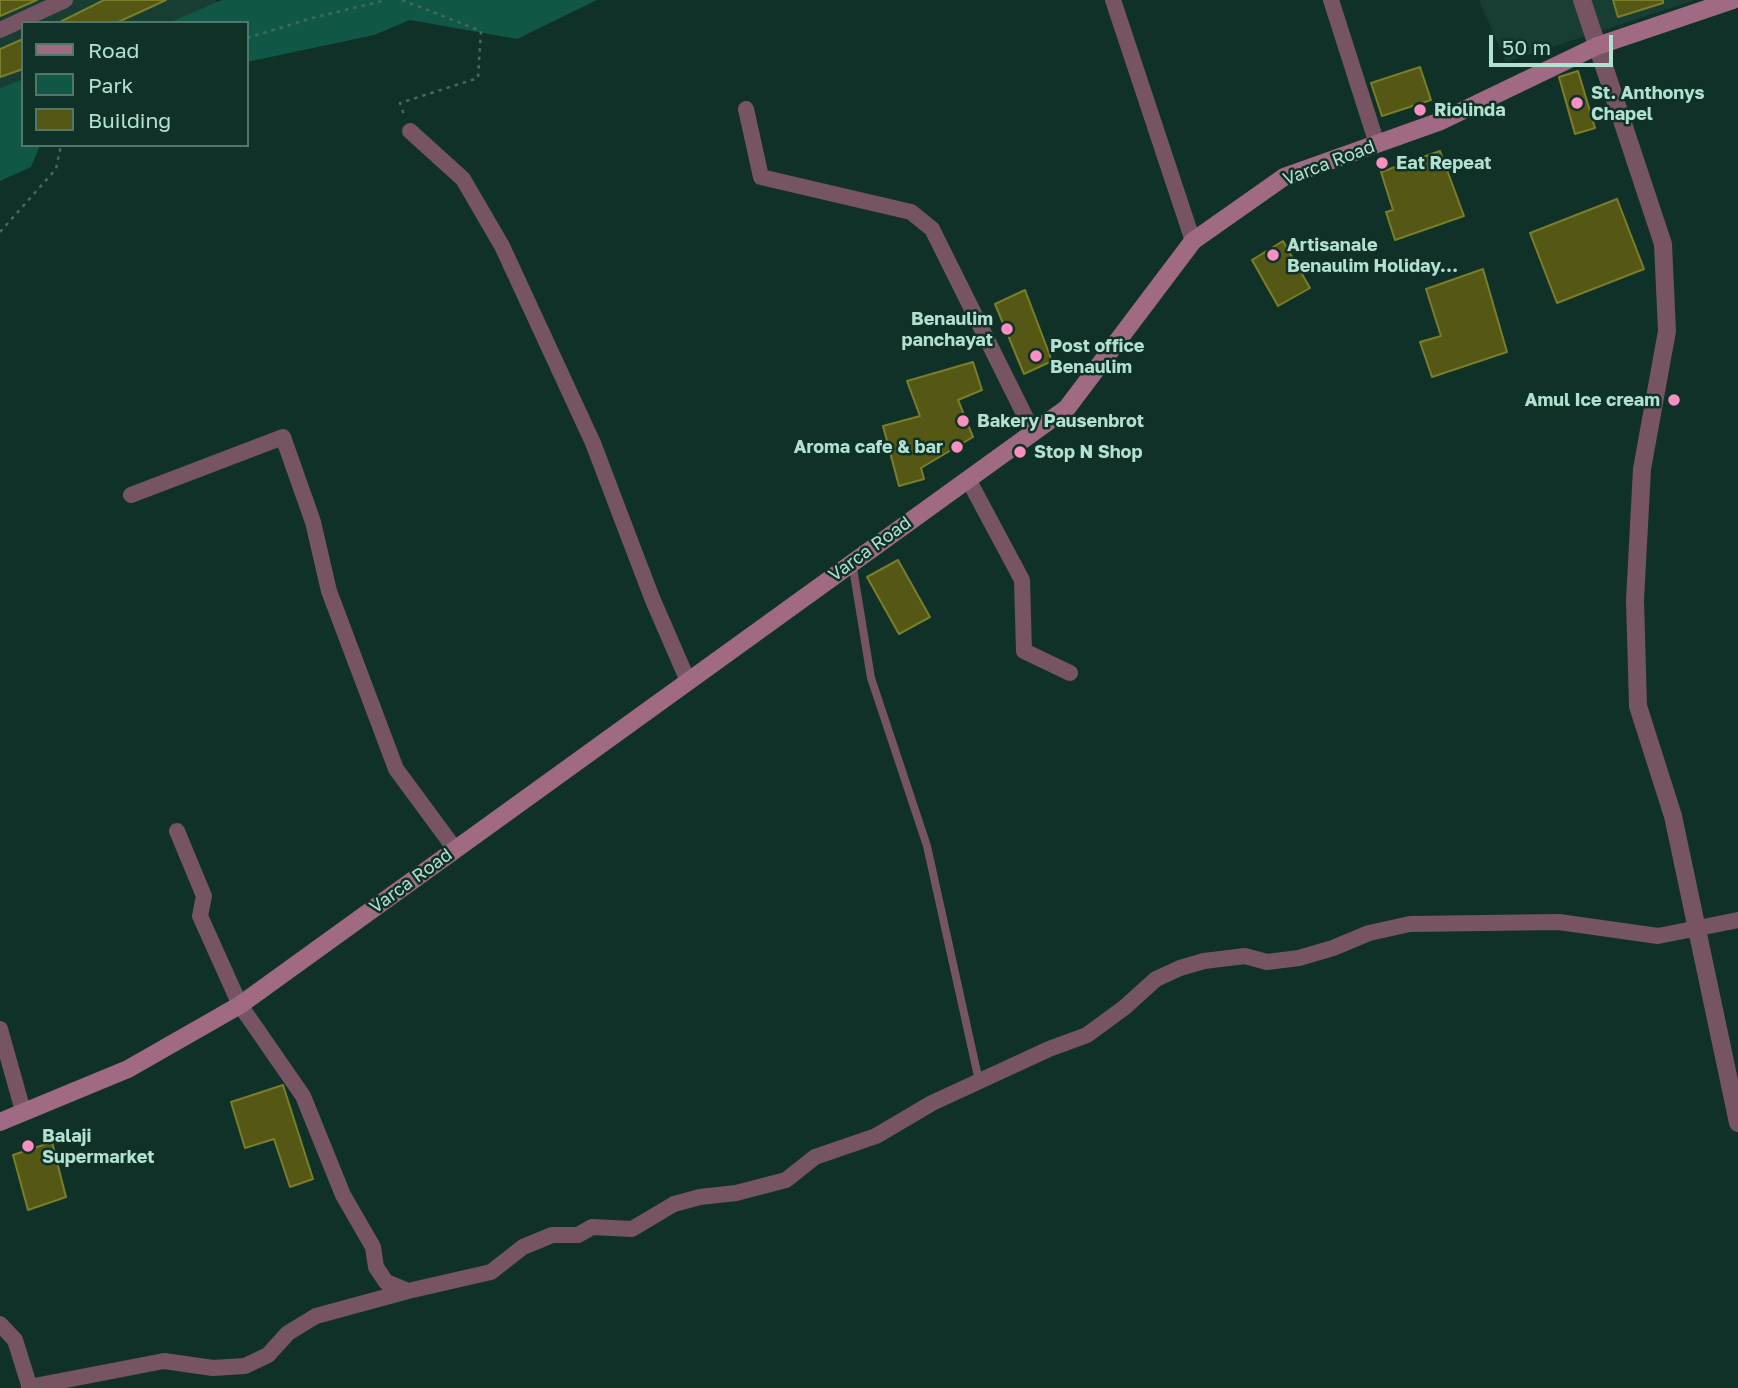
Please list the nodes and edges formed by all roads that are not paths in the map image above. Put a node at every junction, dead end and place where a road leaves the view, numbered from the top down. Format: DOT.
graph roads {
  1 [pos="65,0"];
  2 [pos="1113,0"];
  3 [pos="1331,0"];
  4 [pos="1582,0"];
  5 [pos="1733,0"];
  6 [pos="0,30"];
  7 [pos="1597,46"];
  8 [pos="746,108"];
  9 [pos="410,131"];
  10 [pos="1377,144"];
  11 [pos="1193,241"];
  12 [pos="1033,432"];
  13 [pos="968,479"];
  14 [pos="131,495"];
  15 [pos="852,562"];
  16 [pos="1069,673"];
  17 [pos="688,681"];
  18 [pos="177,831"];
  19 [pos="454,849"];
  20 [pos="1738,920"];
  21 [pos="1696,927"];
  22 [pos="240,1005"];
  23 [pos="0,1029"];
  24 [pos="979,1081"];
  25 [pos="23,1111"];
  26 [pos="0,1122"];
  27 [pos="1738,1123"];
  28 [pos="408,1291"];
  29 [pos="0,1324"];
  30 [pos="29,1388"];
  1 -- 6 [label="street"];
  2 -- 11 [label="street"];
  3 -- 10 [label="street"];
  4 -- 7 [label="street"];
  5 -- 7 [label="main road, Varca Road"];
  7 -- 10 [label="main road, Varca Road"];
  7 -- 21 [label="street"];
  8 -- 12 [label="street"];
  9 -- 17 [label="street"];
  10 -- 11 [label="main road, Varca Road"];
  11 -- 12 [label="main road, Varca Road"];
  12 -- 13 [label="main road, Varca Road"];
  13 -- 15 [label="main road, Varca Road"];
  13 -- 16 [label="street"];
  14 -- 19 [label="street"];
  15 -- 17 [label="main road, Varca Road"];
  15 -- 24 [label="lane"];
  17 -- 19 [label="main road, Varca Road"];
  18 -- 22 [label="street"];
  19 -- 22 [label="main road, Varca Road"];
  20 -- 21 [label="street"];
  21 -- 24 [label="street"];
  21 -- 27 [label="street"];
  22 -- 25 [label="main road, Varca Road"];
  22 -- 28 [label="street"];
  23 -- 25 [label="street"];
  24 -- 28 [label="street"];
  25 -- 26 [label="main road, Varca Road"];
  28 -- 30 [label="street"];
  29 -- 30 [label="street"];
}
